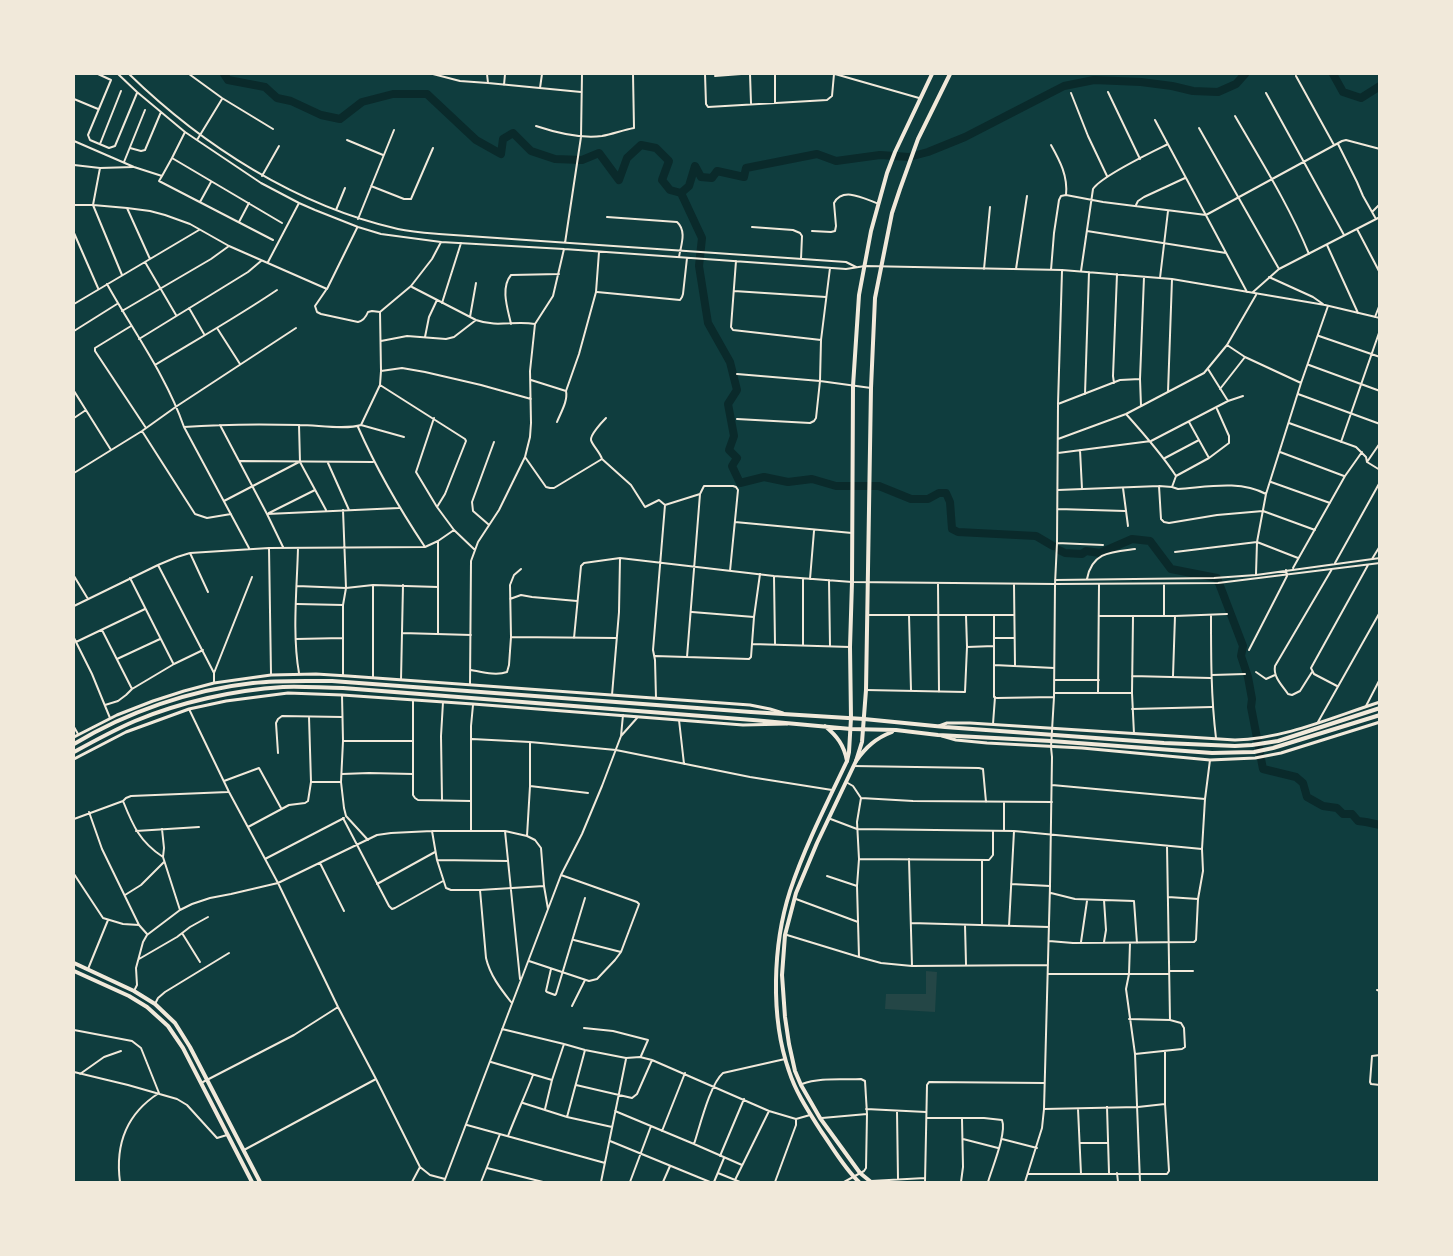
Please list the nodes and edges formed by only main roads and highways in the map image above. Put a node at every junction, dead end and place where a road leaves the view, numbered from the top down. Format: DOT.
graph roads {
  1 [pos="932,74"];
  2 [pos="950,74"];
  3 [pos="1380,708"];
  4 [pos="1380,715"];
  5 [pos="851,718"];
  6 [pos="864,718"];
  7 [pos="824,726"];
  8 [pos="851,729"];
  9 [pos="864,729"];
  10 [pos="896,730"];
  11 [pos="74,744"];
  12 [pos="74,753"];
  13 [pos="847,761"];
  14 [pos="855,763"];
  15 [pos="784,916"];
  16 [pos="790,917"];
  17 [pos="74,963"];
  18 [pos="74,971"];
  19 [pos="252,1182"];
  20 [pos="260,1182"];
  21 [pos="859,1182"];
  22 [pos="870,1182"];
  1 -- 5 [label="main road"];
  2 -- 6 [label="main road"];
  3 -- 6 [label="main road"];
  4 -- 10 [label="main road"];
  5 -- 6 [label="main road"];
  5 -- 8 [label="main road"];
  5 -- 11 [label="main road"];
  6 -- 9 [label="main road"];
  7 -- 8 [label="main road"];
  7 -- 12 [label="main road"];
  7 -- 13 [label="main road"];
  8 -- 9 [label="main road"];
  8 -- 13 [label="main road"];
  9 -- 10 [label="main road"];
  9 -- 14 [label="main road"];
  10 -- 14 [label="main road"];
  13 -- 15 [label="main road"];
  14 -- 16 [label="main road"];
  15 -- 16 [label="main road"];
  15 -- 21 [label="main road"];
  16 -- 22 [label="main road"];
  17 -- 20 [label="main road"];
  18 -- 19 [label="main road"];
}
